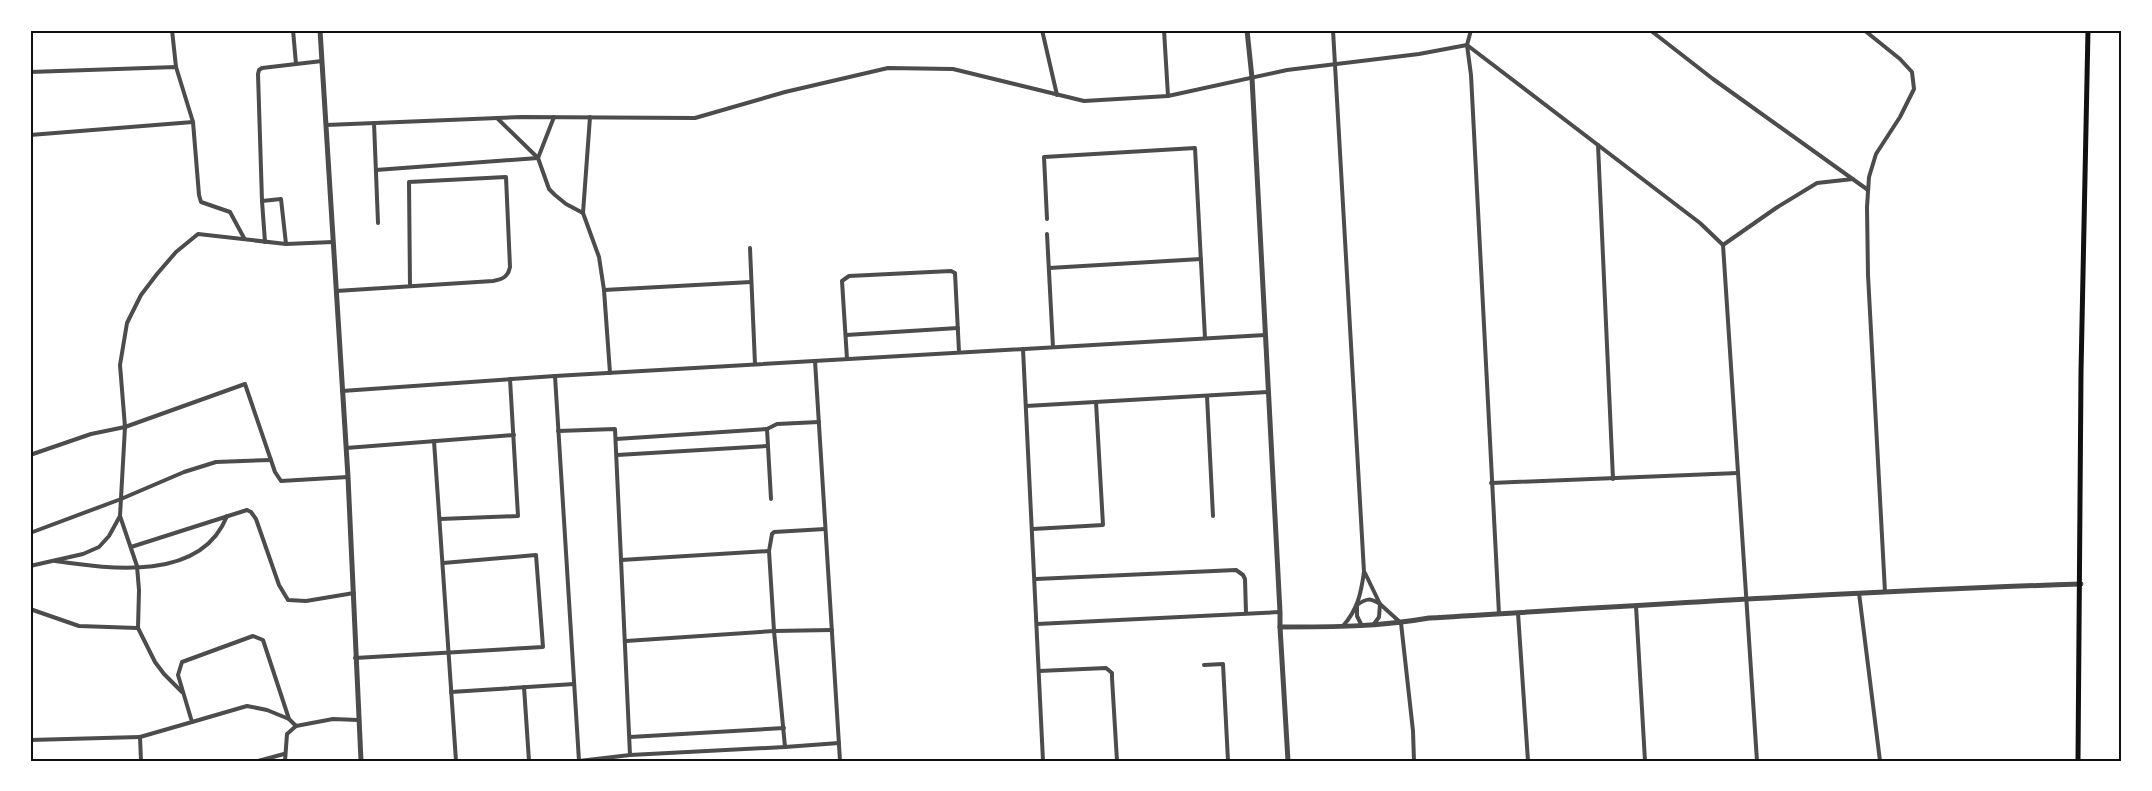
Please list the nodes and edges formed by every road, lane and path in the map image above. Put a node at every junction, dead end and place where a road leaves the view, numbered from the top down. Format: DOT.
graph roads {
  1 [pos="172,30"];
  2 [pos="293,30"];
  3 [pos="320,30"];
  4 [pos="1042,30"];
  5 [pos="1164,30"];
  6 [pos="1247,30"];
  7 [pos="1332,30"];
  8 [pos="1471,30"];
  9 [pos="1650,30"];
  10 [pos="1864,30"];
  11 [pos="2088,30"];
  12 [pos="1467,45"];
  13 [pos="322,61"];
  14 [pos="1334,63"];
  15 [pos="296,64"];
  16 [pos="176,67"];
  17 [pos="30,72"];
  18 [pos="1252,78"];
  19 [pos="1057,95"];
  20 [pos="1168,96"];
  21 [pos="554,117"];
  22 [pos="590,117"];
  23 [pos="497,118"];
  24 [pos="193,123"];
  25 [pos="375,123"];
  26 [pos="326,125"];
  27 [pos="30,135"];
  28 [pos="1598,144"];
  29 [pos="538,158"];
  30 [pos="376,170"];
  31 [pos="1852,179"];
  32 [pos="1868,190"];
  33 [pos="262,201"];
  34 [pos="583,213"];
  35 [pos="1047,219"];
  36 [pos="378,223"];
  37 [pos="1047,234"];
  38 [pos="245,239"];
  39 [pos="265,242"];
  40 [pos="333,243"];
  41 [pos="286,244"];
  42 [pos="1723,245"];
  43 [pos="750,248"];
  44 [pos="1201,259"];
  45 [pos="1049,268"];
  46 [pos="751,282"];
  47 [pos="410,286"];
  48 [pos="604,290"];
  49 [pos="336,291"];
  50 [pos="958,328"];
  51 [pos="846,335"];
  52 [pos="1265,335"];
  53 [pos="1205,338"];
  54 [pos="1053,347"];
  55 [pos="1023,349"];
  56 [pos="959,352"];
  57 [pos="847,359"];
  58 [pos="815,361"];
  59 [pos="755,364"];
  60 [pos="610,373"];
  61 [pos="555,376"];
  62 [pos="510,379"];
  63 [pos="342,392"];
  64 [pos="1268,393"];
  65 [pos="1207,396"];
  66 [pos="1096,402"];
  67 [pos="1026,406"];
  68 [pos="819,422"];
  69 [pos="125,427"];
  70 [pos="767,429"];
  71 [pos="558,431"];
  72 [pos="514,435"];
  73 [pos="616,439"];
  74 [pos="434,441"];
  75 [pos="768,446"];
  76 [pos="346,448"];
  77 [pos="30,455"];
  78 [pos="617,455"];
  79 [pos="271,460"];
  80 [pos="1738,473"];
  81 [pos="348,477"];
  82 [pos="1613,479"];
  83 [pos="1491,483"];
  84 [pos="122,499"];
  85 [pos="771,499"];
  86 [pos="120,516"];
  87 [pos="227,516"];
  88 [pos="1213,516"];
  89 [pos="440,519"];
  90 [pos="825,529"];
  91 [pos="1033,529"];
  92 [pos="30,533"];
  93 [pos="131,547"];
  94 [pos="769,551"];
  95 [pos="49,560"];
  96 [pos="621,560"];
  97 [pos="442,563"];
  98 [pos="30,566"];
  99 [pos="137,566"];
  100 [pos="1364,572"];
  101 [pos="1036,579"];
  102 [pos="2081,584"];
  103 [pos="1885,592"];
  104 [pos="354,593"];
  105 [pos="1859,593"];
  106 [pos="1746,599"];
  107 [pos="1380,604"];
  108 [pos="1357,605"];
  109 [pos="1636,606"];
  110 [pos="30,609"];
  111 [pos="1280,612"];
  112 [pos="1246,613"];
  113 [pos="1518,613"];
  114 [pos="1499,614"];
  115 [pos="1401,623"];
  116 [pos="1037,624"];
  117 [pos="1374,625"];
  118 [pos="1362,626"];
  119 [pos="1280,627"];
  120 [pos="1342,627"];
  121 [pos="138,628"];
  122 [pos="832,630"];
  123 [pos="774,631"];
  124 [pos="626,641"];
  125 [pos="448,651"];
  126 [pos="355,658"];
  127 [pos="1204,665"];
  128 [pos="1039,671"];
  129 [pos="574,684"];
  130 [pos="524,687"];
  131 [pos="182,692"];
  132 [pos="451,692"];
  133 [pos="289,719"];
  134 [pos="358,720"];
  135 [pos="192,722"];
  136 [pos="296,726"];
  137 [pos="784,728"];
  138 [pos="140,737"];
  139 [pos="630,737"];
  140 [pos="30,740"];
  141 [pos="839,743"];
  142 [pos="785,747"];
  143 [pos="284,754"];
  144 [pos="630,755"];
  145 [pos="141,761"];
  146 [pos="258,761"];
  147 [pos="285,761"];
  148 [pos="361,761"];
  149 [pos="456,761"];
  150 [pos="529,761"];
  151 [pos="579,761"];
  152 [pos="840,761"];
  153 [pos="1043,761"];
  154 [pos="1117,761"];
  155 [pos="1228,761"];
  156 [pos="1288,761"];
  157 [pos="1414,761"];
  158 [pos="1528,761"];
  159 [pos="1645,761"];
  160 [pos="1757,761"];
  161 [pos="1880,761"];
  162 [pos="2078,761"];
  1 -- 16 [label="street"];
  2 -- 15 [label="street"];
  3 -- 13 [label="street"];
  4 -- 19 [label="street"];
  5 -- 20 [label="street"];
  6 -- 18 [label="street"];
  7 -- 14 [label="street"];
  8 -- 12 [label="street"];
  9 -- 31 [label="street"];
  10 -- 32 [label="street"];
  11 -- 102 [label="main road"];
  12 -- 14 [label="street"];
  12 -- 28 [label="street"];
  12 -- 83 [label="street"];
  13 -- 15 [label="street"];
  13 -- 26 [label="street"];
  14 -- 18 [label="street"];
  14 -- 100 [label="street"];
  15 -- 33 [label="street"];
  16 -- 17 [label="street"];
  16 -- 24 [label="street"];
  18 -- 20 [label="street"];
  18 -- 52 [label="street"];
  19 -- 20 [label="street"];
  19 -- 22 [label="street"];
  21 -- 22 [label="street"];
  21 -- 23 [label="street"];
  21 -- 29 [label="street"];
  22 -- 34 [label="street"];
  23 -- 25 [label="street"];
  23 -- 29 [label="street"];
  24 -- 27 [label="street"];
  24 -- 38 [label="street"];
  25 -- 26 [label="street"];
  25 -- 30 [label="street"];
  26 -- 40 [label="street"];
  28 -- 42 [label="street"];
  28 -- 82 [label="street"];
  29 -- 30 [label="street"];
  29 -- 34 [label="street"];
  30 -- 36 [label="street"];
  31 -- 32 [label="street"];
  31 -- 42 [label="street"];
  32 -- 103 [label="street"];
  33 -- 39 [label="street"];
  33 -- 41 [label="street"];
  34 -- 48 [label="street"];
  35 -- 44 [label="street"];
  37 -- 45 [label="street"];
  38 -- 39 [label="street"];
  38 -- 69 [label="street"];
  39 -- 41 [label="street"];
  40 -- 41 [label="street"];
  40 -- 49 [label="street"];
  42 -- 80 [label="street"];
  43 -- 46 [label="street"];
  44 -- 45 [label="street"];
  44 -- 53 [label="street"];
  45 -- 54 [label="street"];
  46 -- 48 [label="street"];
  46 -- 59 [label="street"];
  47 -- 47 [label="street"];
  47 -- 49 [label="street"];
  48 -- 60 [label="street"];
  49 -- 63 [label="street"];
  50 -- 51 [label="street"];
  50 -- 51 [label="street"];
  50 -- 56 [label="street"];
  51 -- 57 [label="street"];
  52 -- 53 [label="street"];
  52 -- 64 [label="street"];
  53 -- 54 [label="street"];
  54 -- 55 [label="street"];
  55 -- 56 [label="street"];
  55 -- 67 [label="street"];
  56 -- 57 [label="street"];
  57 -- 58 [label="street"];
  58 -- 59 [label="street"];
  58 -- 68 [label="street"];
  59 -- 60 [label="street"];
  60 -- 61 [label="street"];
  61 -- 62 [label="street"];
  61 -- 71 [label="street"];
  62 -- 63 [label="street"];
  62 -- 72 [label="street"];
  63 -- 76 [label="street"];
  64 -- 65 [label="street"];
  64 -- 111 [label="street"];
  65 -- 66 [label="street"];
  65 -- 88 [label="street"];
  66 -- 67 [label="street"];
  66 -- 91 [label="street"];
  67 -- 91 [label="street"];
  68 -- 70 [label="street"];
  68 -- 90 [label="street"];
  69 -- 77 [label="street"];
  69 -- 79 [label="street"];
  69 -- 84 [label="street"];
  70 -- 73 [label="street"];
  70 -- 75 [label="street"];
  71 -- 73 [label="street"];
  71 -- 129 [label="street"];
  72 -- 74 [label="street"];
  72 -- 89 [label="street"];
  73 -- 78 [label="street"];
  74 -- 76 [label="street"];
  74 -- 89 [label="street"];
  75 -- 78 [label="street"];
  75 -- 85 [label="street"];
  76 -- 81 [label="street"];
  78 -- 96 [label="street"];
  79 -- 81 [label="street"];
  79 -- 84 [label="street"];
  80 -- 82 [label="street"];
  80 -- 106 [label="street"];
  81 -- 104 [label="street"];
  82 -- 83 [label="street"];
  83 -- 114 [label="street"];
  84 -- 86 [label="street"];
  84 -- 92 [label="street"];
  86 -- 93 [label="street"];
  86 -- 95 [label="street"];
  87 -- 93 [label="street"];
  87 -- 99 [label="street"];
  87 -- 104 [label="street"];
  89 -- 97 [label="street"];
  90 -- 94 [label="street"];
  90 -- 122 [label="street"];
  91 -- 101 [label="street"];
  93 -- 99 [label="street"];
  94 -- 96 [label="street"];
  94 -- 123 [label="street"];
  95 -- 98 [label="street"];
  95 -- 99 [label="street"];
  96 -- 124 [label="street"];
  97 -- 125 [label="street"];
  97 -- 125 [label="street"];
  99 -- 121 [label="street"];
  100 -- 107 [label="street"];
  100 -- 108 [label="street"];
  101 -- 112 [label="street"];
  101 -- 116 [label="street"];
  102 -- 103 [label="street"];
  102 -- 162 [label="main road"];
  103 -- 105 [label="street"];
  104 -- 126 [label="street"];
  105 -- 106 [label="street"];
  105 -- 161 [label="street"];
  106 -- 109 [label="street"];
  106 -- 160 [label="street"];
  107 -- 108 [label="street"];
  107 -- 115 [label="street"];
  107 -- 117 [label="street"];
  108 -- 118 [label="street"];
  108 -- 120 [label="street"];
  109 -- 113 [label="street"];
  109 -- 159 [label="street"];
  110 -- 121 [label="street"];
  111 -- 112 [label="street"];
  111 -- 119 [label="street"];
  112 -- 116 [label="street"];
  113 -- 114 [label="street"];
  113 -- 158 [label="street"];
  114 -- 115 [label="street"];
  115 -- 117 [label="street"];
  115 -- 157 [label="street"];
  116 -- 128 [label="street"];
  117 -- 118 [label="street"];
  118 -- 120 [label="street"];
  119 -- 120 [label="street"];
  119 -- 156 [label="street"];
  121 -- 131 [label="street"];
  122 -- 123 [label="street"];
  122 -- 141 [label="street"];
  123 -- 124 [label="street"];
  123 -- 137 [label="street"];
  124 -- 139 [label="street"];
  125 -- 126 [label="street"];
  125 -- 132 [label="street"];
  126 -- 134 [label="street"];
  127 -- 155 [label="street"];
  128 -- 153 [label="street"];
  128 -- 154 [label="street"];
  129 -- 130 [label="street"];
  129 -- 151 [label="street"];
  130 -- 132 [label="street"];
  130 -- 150 [label="street"];
  131 -- 133 [label="street"];
  131 -- 135 [label="street"];
  132 -- 149 [label="street"];
  133 -- 135 [label="street"];
  133 -- 136 [label="street"];
  134 -- 136 [label="street"];
  134 -- 148 [label="street"];
  135 -- 138 [label="street"];
  136 -- 143 [label="street"];
  137 -- 139 [label="street"];
  137 -- 142 [label="street"];
  138 -- 140 [label="street"];
  138 -- 145 [label="street"];
  139 -- 144 [label="street"];
  141 -- 142 [label="street"];
  141 -- 152 [label="street"];
  142 -- 144 [label="street"];
  143 -- 146 [label="street"];
  143 -- 147 [label="street"];
  144 -- 151 [label="street"];
}
